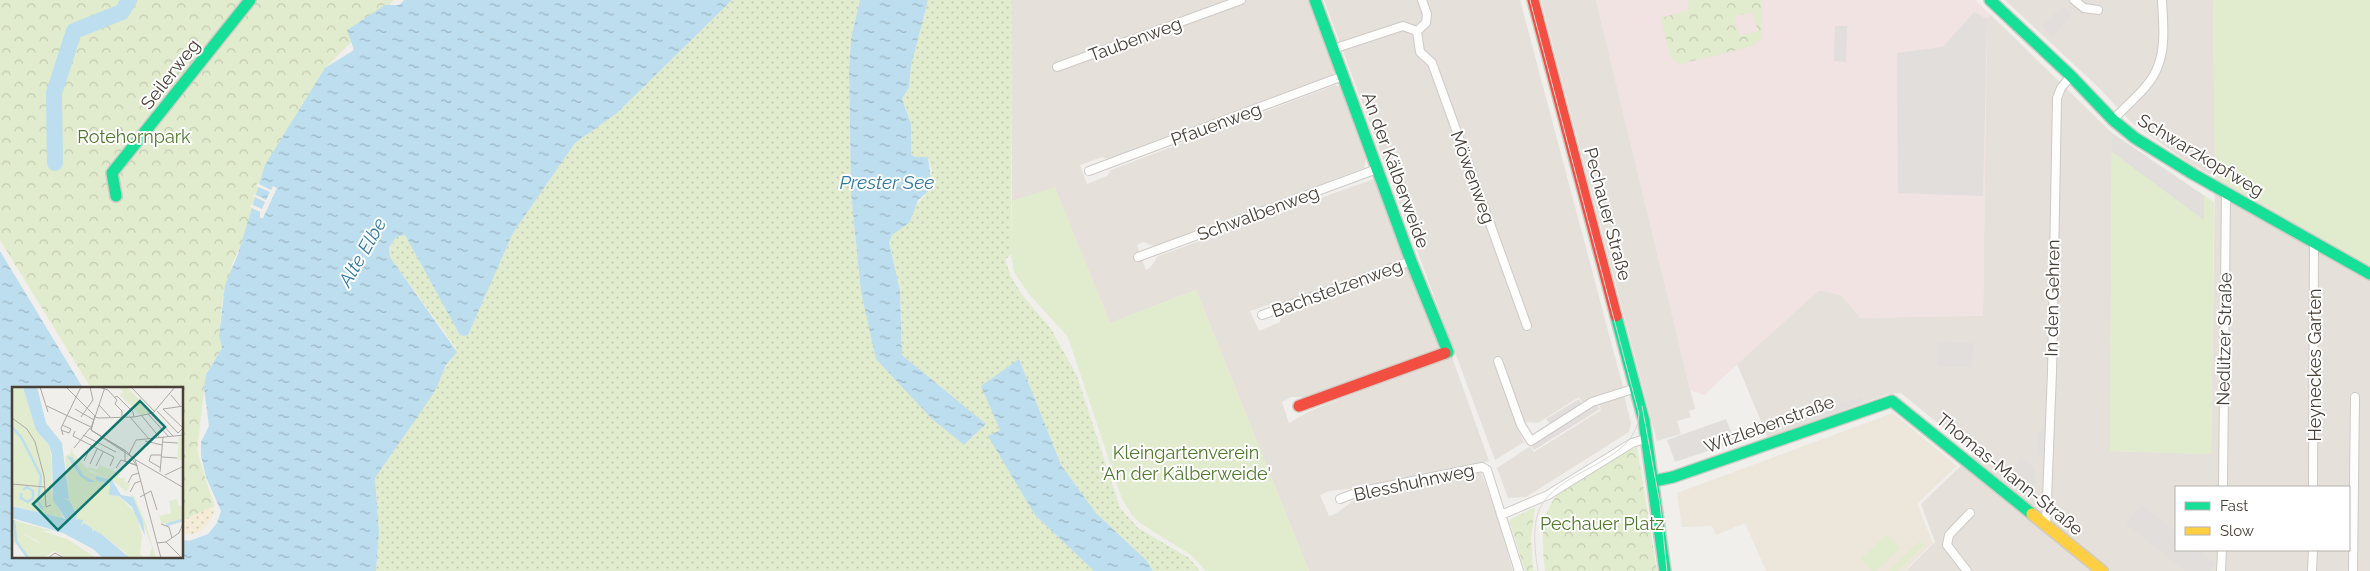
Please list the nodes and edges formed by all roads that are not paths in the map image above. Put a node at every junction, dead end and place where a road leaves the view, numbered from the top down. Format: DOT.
graph roads {
  1 [pos="250,0"];
  2 [pos="1241,0"];
  3 [pos="1315,0"];
  4 [pos="1422,0"];
  5 [pos="1532,0"];
  6 [pos="1990,0"];
  7 [pos="2074,0"];
  8 [pos="2162,0"];
  9 [pos="2098,10"];
  10 [pos="1417,31"];
  11 [pos="1333,49"];
  12 [pos="1057,67"];
  13 [pos="1343,76"];
  14 [pos="2071,76"];
  15 [pos="2113,120"];
  16 [pos="1377,169"];
  17 [pos="1089,171"];
  18 [pos="2226,191"];
  19 [pos="116,196"];
  20 [pos="2314,242"];
  21 [pos="1138,257"];
  22 [pos="1411,261"];
  23 [pos="2370,274"];
  24 [pos="1262,315"];
  25 [pos="1527,326"];
  26 [pos="1498,361"];
  27 [pos="1636,388"];
  28 [pos="2355,398"];
  29 [pos="1896,403"];
  30 [pos="1299,406"];
  31 [pos="1648,438"];
  32 [pos="1654,481"];
  33 [pos="2222,486"];
  34 [pos="2313,486"];
  35 [pos="1340,499"];
  36 [pos="1970,512"];
  37 [pos="1501,515"];
  38 [pos="2046,525"];
  39 [pos="2222,551"];
  40 [pos="2312,551"];
  41 [pos="1519,571"];
  42 [pos="1665,571"];
  43 [pos="1967,571"];
  44 [pos="2102,571"];
  45 [pos="2222,571"];
  46 [pos="2312,571"];
  47 [pos="2353,571"];
  1 -- 19 [label="street, Seilerweg"];
  2 -- 12 [label="street, Taubenweg"];
  3 -- 11 [label="street, An der Kälberweide"];
  4 -- 10 [label="street"];
  5 -- 27 [label="street, Pechauer Straße"];
  6 -- 14 [label="street, Schwarzkopfweg"];
  7 -- 9 [label="street"];
  8 -- 15 [label="street"];
  10 -- 11 [label="street"];
  10 -- 25 [label="street, Möwenweg"];
  11 -- 13 [label="street, An der Kälberweide"];
  13 -- 16 [label="street, An der Kälberweide"];
  13 -- 17 [label="street, Pfauenweg"];
  14 -- 15 [label="street, Schwarzkopfweg"];
  14 -- 38 [label="street, In den Gehren"];
  15 -- 18 [label="street, Schwarzkopfweg"];
  16 -- 21 [label="street, Schwalbenweg"];
  16 -- 22 [label="street, An der Kälberweide"];
  18 -- 20 [label="street, Schwarzkopfweg"];
  18 -- 33 [label="street, Nedlitzer Straße"];
  20 -- 23 [label="street, Schwarzkopfweg"];
  20 -- 34 [label="street, Heyneckes Garten"];
  22 -- 24 [label="street, Bachstelzenweg"];
  22 -- 30 [label="street, An der Kälberweide"];
  26 -- 27 [label="street"];
  27 -- 31 [label="street, Pechauer Straße"];
  28 -- 47 [label="street"];
  29 -- 32 [label="street, Witzlebenstraße"];
  29 -- 38 [label="street, Thomas-Mann-Straße"];
  31 -- 32 [label="street"];
  31 -- 37 [label="street"];
  32 -- 42 [label="street"];
  35 -- 37 [label="street, Blesshuhnweg"];
  36 -- 43 [label="street"];
  37 -- 41 [label="street"];
  38 -- 44 [label="street, Thomas-Mann-Straße"];
  39 -- 45 [label="street"];
  40 -- 46 [label="street"];
}
